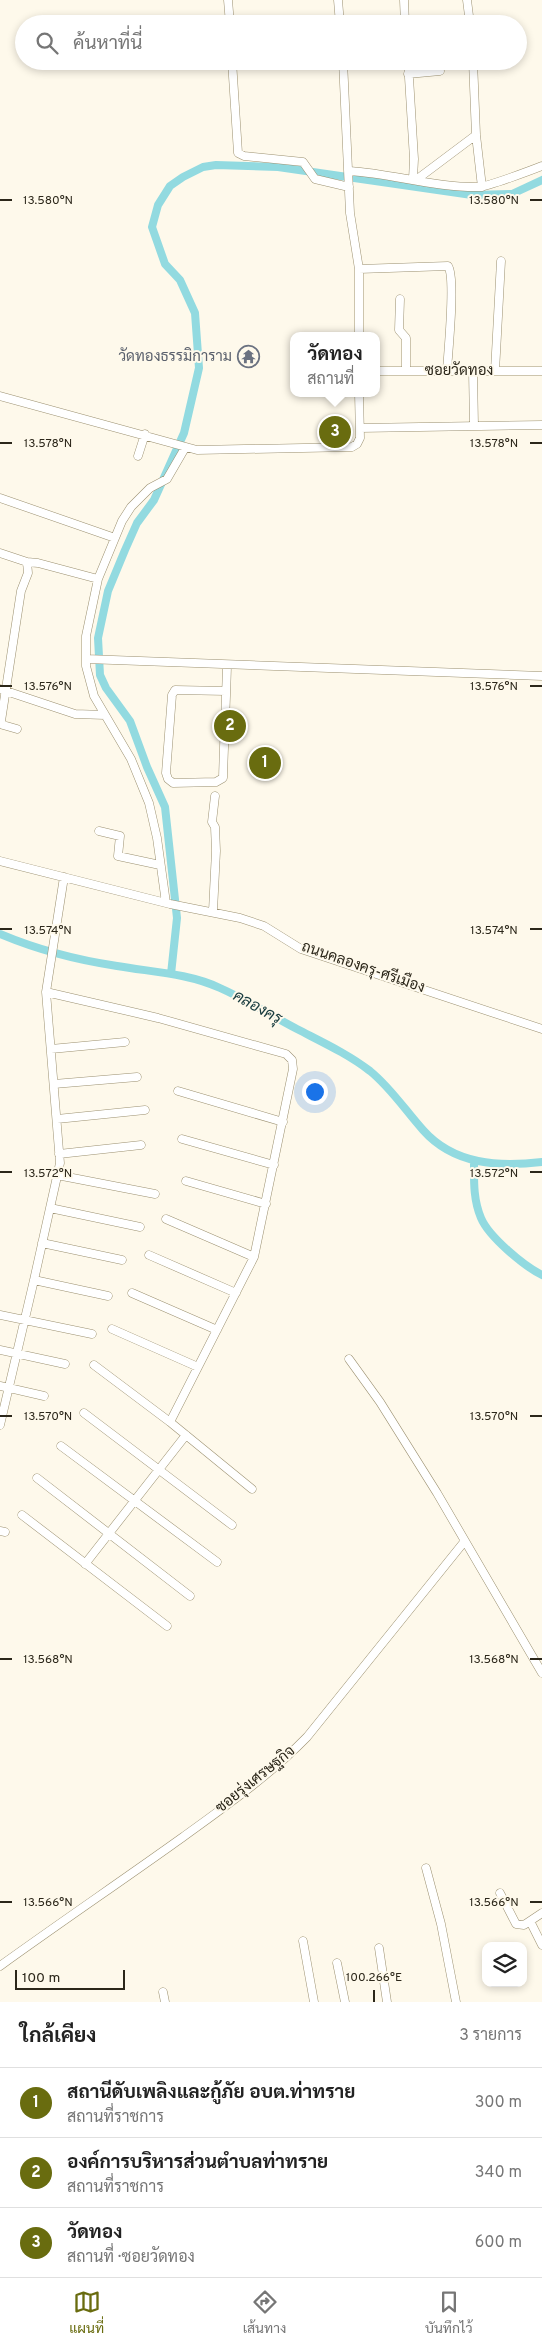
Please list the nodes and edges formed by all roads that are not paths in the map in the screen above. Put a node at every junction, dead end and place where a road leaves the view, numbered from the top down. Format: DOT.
graph roads {
  1 [pos="228,0"];
  2 [pos="338,0"];
  3 [pos="404,0"];
  4 [pos="467,0"];
  5 [pos="229,15"];
  6 [pos="339,15"];
  7 [pos="405,15"];
  8 [pos="469,15"];
  9 [pos="233,70"];
  10 [pos="343,70"];
  11 [pos="408,70"];
  12 [pos="473,70"];
  13 [pos="440,71"];
  14 [pos="408,74"];
  15 [pos="476,135"];
  16 [pos="542,166"];
  17 [pos="349,179"];
  18 [pos="415,180"];
  19 [pos="482,187"];
  20 [pos="501,261"];
  21 [pos="359,269"];
  22 [pos="400,300"];
  23 [pos="359,332"];
  24 [pos="380,370"];
  25 [pos="406,370"];
  26 [pos="447,371"];
  27 [pos="473,371"];
  28 [pos="496,371"];
  29 [pos="542,372"];
  30 [pos="0,396"];
  31 [pos="359,397"];
  32 [pos="542,425"];
  33 [pos="474,426"];
  34 [pos="360,428"];
  35 [pos="145,434"];
  36 [pos="180,446"];
  37 [pos="138,456"];
  38 [pos="0,498"];
  39 [pos="115,538"];
  40 [pos="0,553"];
  41 [pos="27,562"];
  42 [pos="98,579"];
  43 [pos="88,659"];
  44 [pos="227,666"];
  45 [pos="542,676"];
  46 [pos="3,690"];
  47 [pos="226,691"];
  48 [pos="105,716"];
  49 [pos="17,729"];
  50 [pos="215,796"];
  51 [pos="99,831"];
  52 [pos="0,860"];
  53 [pos="160,865"];
  54 [pos="64,877"];
  55 [pos="168,903"];
  56 [pos="213,911"];
  57 [pos="46,992"];
  58 [pos="542,1029"];
  59 [pos="126,1042"];
  60 [pos="50,1049"];
  61 [pos="137,1077"];
  62 [pos="54,1084"];
  63 [pos="178,1092"];
  64 [pos="145,1110"];
  65 [pos="57,1119"];
  66 [pos="282,1122"];
  67 [pos="182,1139"];
  68 [pos="141,1146"];
  69 [pos="59,1154"];
  70 [pos="274,1165"];
  71 [pos="57,1175"];
  72 [pos="186,1181"];
  73 [pos="155,1194"];
  74 [pos="266,1204"];
  75 [pos="50,1208"];
  76 [pos="166,1219"];
  77 [pos="140,1227"];
  78 [pos="42,1243"];
  79 [pos="149,1254"];
  80 [pos="254,1257"];
  81 [pos="122,1260"];
  82 [pos="34,1280"];
  83 [pos="132,1293"];
  84 [pos="236,1293"];
  85 [pos="108,1296"];
  86 [pos="0,1314"];
  87 [pos="23,1319"];
  88 [pos="112,1329"];
  89 [pos="217,1330"];
  90 [pos="92,1334"];
  91 [pos="0,1350"];
  92 [pos="16,1354"];
  93 [pos="350,1359"];
  94 [pos="65,1364"];
  95 [pos="94,1365"];
  96 [pos="198,1366"];
  97 [pos="0,1386"];
  98 [pos="9,1388"];
  99 [pos="44,1396"];
  100 [pos="84,1413"];
  101 [pos="170,1422"];
  102 [pos="0,1424"];
  103 [pos="186,1435"];
  104 [pos="61,1446"];
  105 [pos="159,1470"];
  106 [pos="38,1478"];
  107 [pos="252,1489"];
  108 [pos="135,1501"];
  109 [pos="22,1515"];
  110 [pos="232,1525"];
  111 [pos="110,1534"];
  112 [pos="464,1542"];
  113 [pos="217,1562"];
  114 [pos="85,1564"];
  115 [pos="190,1596"];
  116 [pos="167,1626"];
  117 [pos="542,1674"];
  118 [pos="426,1868"];
  119 [pos="500,1893"];
  120 [pos="542,1913"];
  121 [pos="530,1921"];
  122 [pos="303,1941"];
  123 [pos="542,1945"];
  124 [pos="380,1948"];
  125 [pos="337,1963"];
  126 [pos="0,1966"];
  127 [pos="164,1992"];
  128 [pos="165,2002"];
  129 [pos="314,2002"];
  130 [pos="346,2002"];
  131 [pos="387,2002"];
  132 [pos="456,2002"];
  1 -- 5 [label="street"];
  2 -- 6 [label="street"];
  3 -- 7 [label="street"];
  4 -- 8 [label="street"];
  9 -- 17 [label="street"];
  10 -- 17 [label="street"];
  11 -- 14 [label="street"];
  12 -- 15 [label="street"];
  13 -- 14 [label="street"];
  14 -- 18 [label="street"];
  15 -- 18 [label="street"];
  15 -- 19 [label="street"];
  16 -- 19 [label="street"];
  17 -- 18 [label="street"];
  17 -- 21 [label="street"];
  18 -- 19 [label="street"];
  20 -- 28 [label="street"];
  21 -- 23 [label="street"];
  21 -- 26 [label="street"];
  22 -- 25 [label="street"];
  24 -- 25 [label="street, ซอยวัดทอง"];
  25 -- 26 [label="street, ซอยวัดทอง"];
  26 -- 27 [label="street, ซอยวัดทอง"];
  27 -- 28 [label="street, ซอยวัดทอง"];
  27 -- 33 [label="street"];
  28 -- 29 [label="street, ซอยวัดทอง"];
  30 -- 35 [label="street"];
  31 -- 34 [label="street"];
  32 -- 33 [label="street"];
  33 -- 34 [label="street"];
  34 -- 36 [label="street"];
  35 -- 36 [label="street"];
  35 -- 37 [label="street"];
  36 -- 39 [label="street"];
  38 -- 39 [label="street"];
  39 -- 42 [label="street"];
  40 -- 41 [label="street"];
  41 -- 42 [label="street"];
  41 -- 46 [label="street"];
  42 -- 43 [label="street"];
  43 -- 44 [label="street"];
  43 -- 48 [label="street"];
  44 -- 45 [label="street"];
  44 -- 47 [label="street"];
  46 -- 48 [label="street"];
  46 -- 49 [label="street"];
  47 -- 47 [label="street"];
  48 -- 53 [label="street"];
  50 -- 56 [label="street"];
  51 -- 53 [label="street"];
  52 -- 54 [label="street, ถนนคลองครุ-ศรีเมือง"];
  53 -- 55 [label="street"];
  54 -- 55 [label="street, ถนนคลองครุ-ศรีเมือง"];
  54 -- 57 [label="street"];
  55 -- 56 [label="street, ถนนคลองครุ-ศรีเมือง"];
  56 -- 58 [label="street, ถนนคลองครุ-ศรีเมือง"];
  57 -- 60 [label="street"];
  57 -- 66 [label="street"];
  59 -- 60 [label="street"];
  60 -- 62 [label="street"];
  61 -- 62 [label="street"];
  62 -- 65 [label="street"];
  63 -- 66 [label="street"];
  64 -- 65 [label="street"];
  65 -- 69 [label="street"];
  66 -- 70 [label="street"];
  67 -- 70 [label="street"];
  68 -- 69 [label="street"];
  69 -- 71 [label="street"];
  70 -- 74 [label="street"];
  71 -- 73 [label="street"];
  71 -- 75 [label="street"];
  72 -- 74 [label="street"];
  74 -- 80 [label="street"];
  75 -- 77 [label="street"];
  75 -- 78 [label="street"];
  76 -- 80 [label="street"];
  78 -- 81 [label="street"];
  78 -- 82 [label="street"];
  79 -- 84 [label="street"];
  80 -- 84 [label="street"];
  82 -- 85 [label="street"];
  82 -- 87 [label="street"];
  83 -- 89 [label="street"];
  84 -- 89 [label="street"];
  86 -- 87 [label="street"];
  87 -- 90 [label="street"];
  87 -- 92 [label="street"];
  88 -- 96 [label="street"];
  89 -- 96 [label="street"];
  91 -- 92 [label="street"];
  92 -- 94 [label="street"];
  92 -- 98 [label="street"];
  93 -- 112 [label="street"];
  95 -- 101 [label="street"];
  96 -- 101 [label="street"];
  97 -- 98 [label="street"];
  98 -- 99 [label="street"];
  98 -- 102 [label="street"];
  100 -- 105 [label="street"];
  101 -- 103 [label="street"];
  103 -- 105 [label="street"];
  103 -- 107 [label="street"];
  104 -- 108 [label="street"];
  105 -- 108 [label="street"];
  105 -- 110 [label="street"];
  106 -- 111 [label="street"];
  108 -- 111 [label="street"];
  108 -- 113 [label="street"];
  109 -- 114 [label="street"];
  111 -- 114 [label="street"];
  111 -- 115 [label="street"];
  112 -- 117 [label="street"];
  112 -- 126 [label="street, ซอยรุ่งเศรษฐกิจ"];
  114 -- 116 [label="street"];
  118 -- 132 [label="street"];
  119 -- 121 [label="street"];
  120 -- 121 [label="street"];
  121 -- 123 [label="street"];
  122 -- 129 [label="street"];
  124 -- 131 [label="street"];
  125 -- 130 [label="street"];
  127 -- 128 [label="street"];
}
